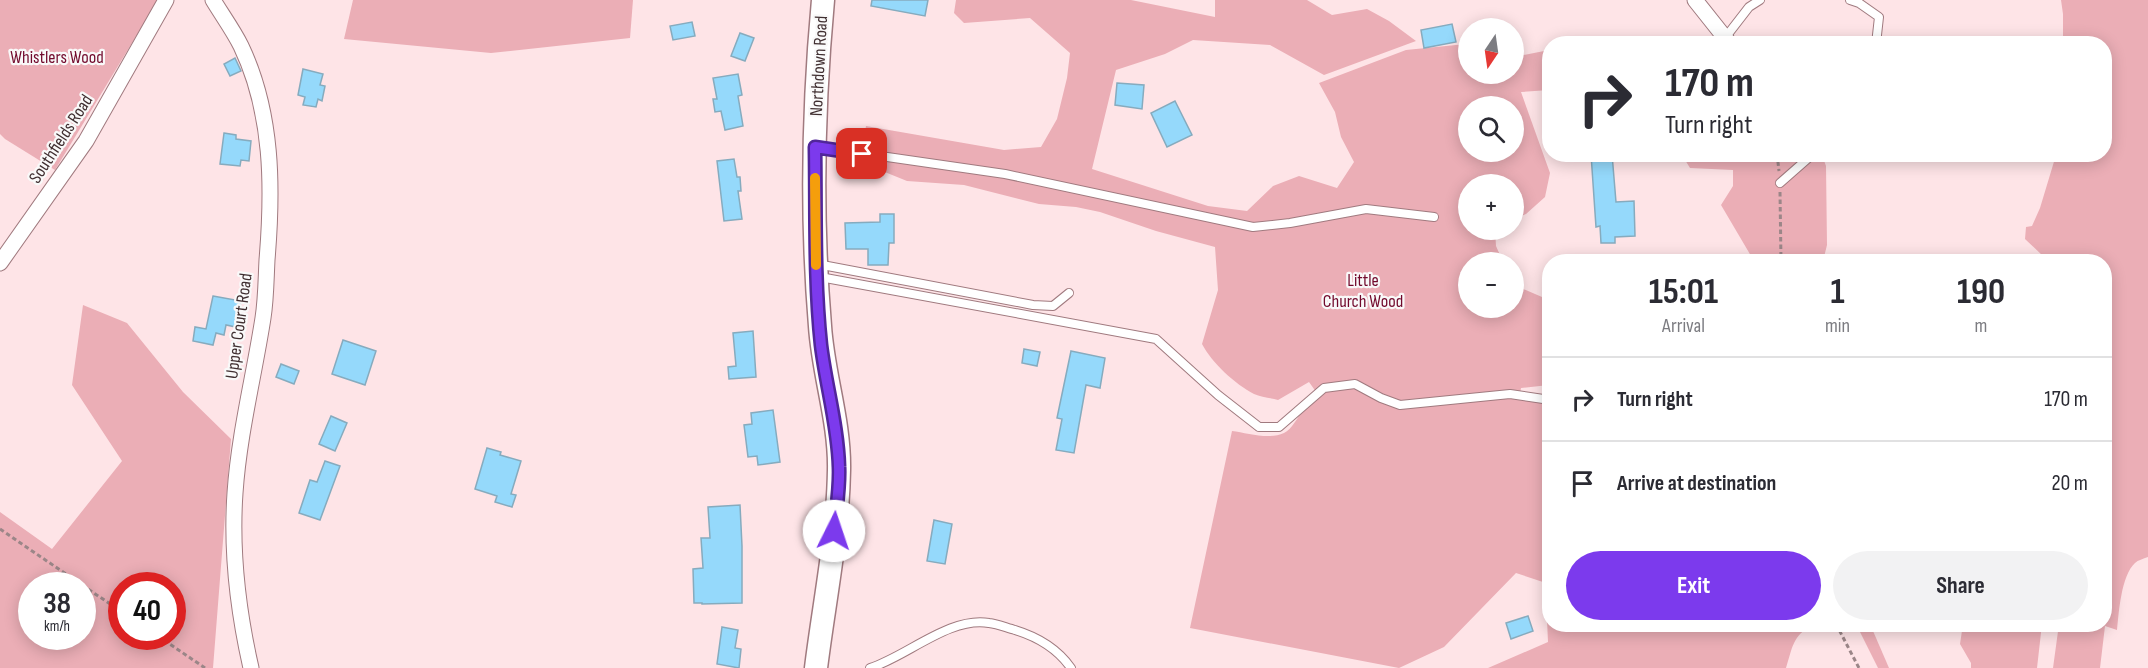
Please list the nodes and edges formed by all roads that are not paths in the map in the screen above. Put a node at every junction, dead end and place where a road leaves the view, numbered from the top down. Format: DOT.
graph roads {
  1 [pos="166,0"];
  2 [pos="213,0"];
  3 [pos="823,0"];
  4 [pos="1695,0"];
  5 [pos="1760,0"];
  6 [pos="1850,0"];
  7 [pos="1724,36"];
  8 [pos="1731,36"];
  9 [pos="1877,36"];
  10 [pos="815,147"];
  11 [pos="1804,162"];
  12 [pos="1780,183"];
  13 [pos="1434,217"];
  14 [pos="0,263"];
  15 [pos="817,270"];
  16 [pos="1069,293"];
  17 [pos="1542,399"];
  18 [pos="251,668"];
  19 [pos="816,668"];
  20 [pos="870,668"];
  21 [pos="1071,668"];
  1 -- 14 [label="street, Southfields Road"];
  2 -- 18 [label="street, Upper Court Road"];
  3 -- 10 [label="street, Northdown Road"];
  4 -- 7 [label="street"];
  5 -- 8 [label="lane"];
  6 -- 9 [label="lane"];
  10 -- 13 [label="lane"];
  10 -- 15 [label="street, Northdown Road"];
  11 -- 12 [label="lane"];
  15 -- 16 [label="lane"];
  15 -- 17 [label="lane"];
  15 -- 19 [label="street, Northdown Road"];
  20 -- 21 [label="lane"];
}
